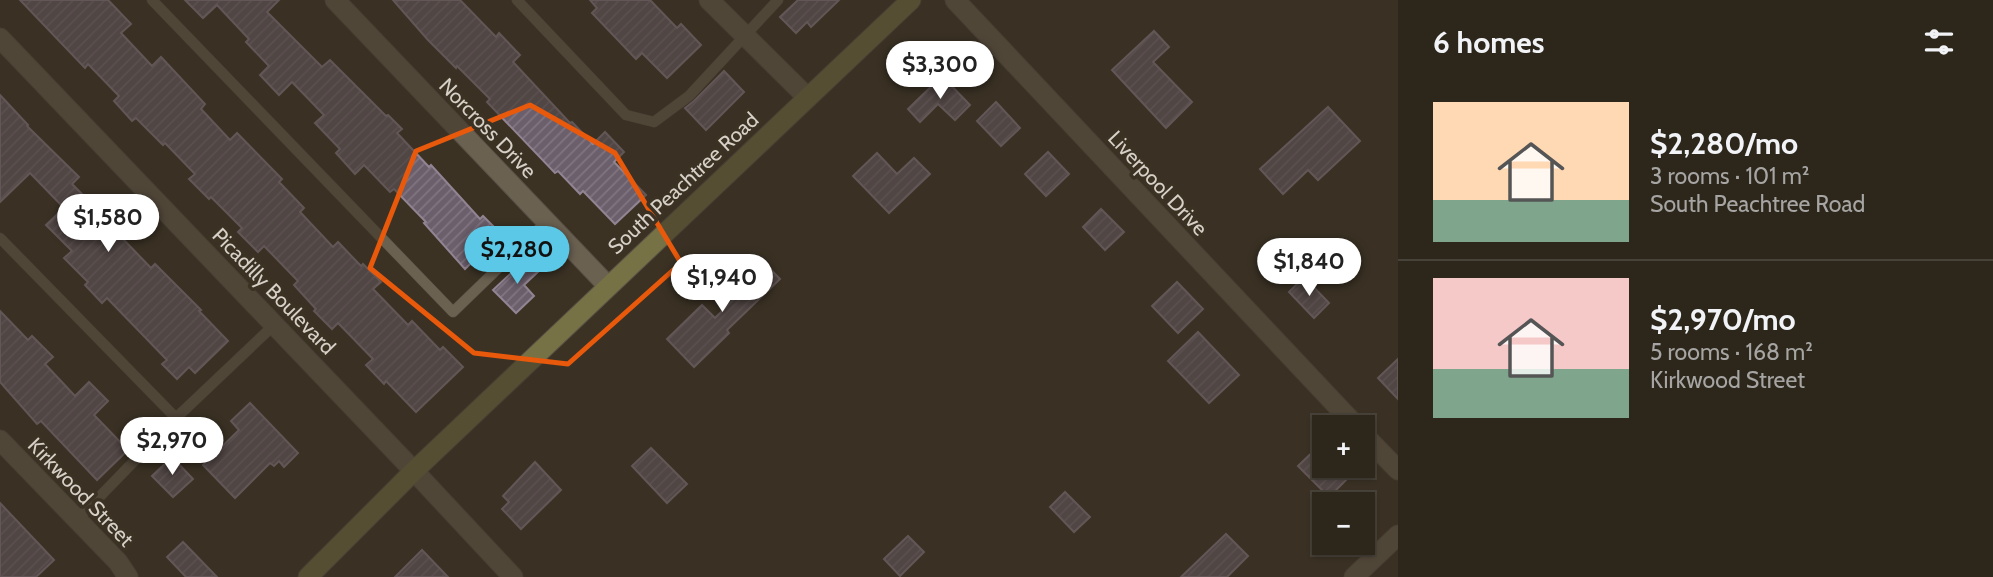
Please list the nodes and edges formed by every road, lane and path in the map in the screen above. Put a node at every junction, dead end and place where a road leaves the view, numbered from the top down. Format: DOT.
graph roads {
  1 [pos="152,0"];
  2 [pos="335,0"];
  3 [pos="517,0"];
  4 [pos="709,0"];
  5 [pos="778,0"];
  6 [pos="911,0"];
  7 [pos="955,0"];
  8 [pos="744,37"];
  9 [pos="0,38"];
  10 [pos="807,97"];
  11 [pos="546,222"];
  12 [pos="0,238"];
  13 [pos="608,286"];
  14 [pos="274,325"];
  15 [pos="1346,415"];
  16 [pos="176,418"];
  17 [pos="0,440"];
  18 [pos="1375,446"];
  19 [pos="1398,470"];
  20 [pos="414,471"];
  21 [pos="77,520"];
  22 [pos="1398,535"];
  23 [pos="128,577"];
  24 [pos="308,577"];
  25 [pos="513,577"];
  26 [pos="1353,577"];
  1 -- 11 [label="lane"];
  2 -- 11 [label="street, Norcross Drive"];
  3 -- 8 [label="lane"];
  4 -- 8 [label="street"];
  5 -- 8 [label="lane"];
  6 -- 10 [label="main road, South Peachtree Road"];
  7 -- 15 [label="street, Liverpool Drive"];
  8 -- 10 [label="street"];
  9 -- 14 [label="street, Picadilly Boulevard"];
  10 -- 13 [label="main road, South Peachtree Road"];
  11 -- 13 [label="street, Norcross Drive"];
  12 -- 16 [label="lane"];
  13 -- 20 [label="main road, South Peachtree Road"];
  14 -- 16 [label="lane"];
  14 -- 20 [label="street, Picadilly Boulevard"];
  16 -- 21 [label="lane"];
  17 -- 21 [label="street, Kirkwood Street"];
  18 -- 19 [label="street"];
  20 -- 24 [label="main road, South Peachtree Road"];
  20 -- 25 [label="street, Picadilly Boulevard"];
  21 -- 23 [label="street, Kirkwood Street"];
  22 -- 26 [label="street"];
}
